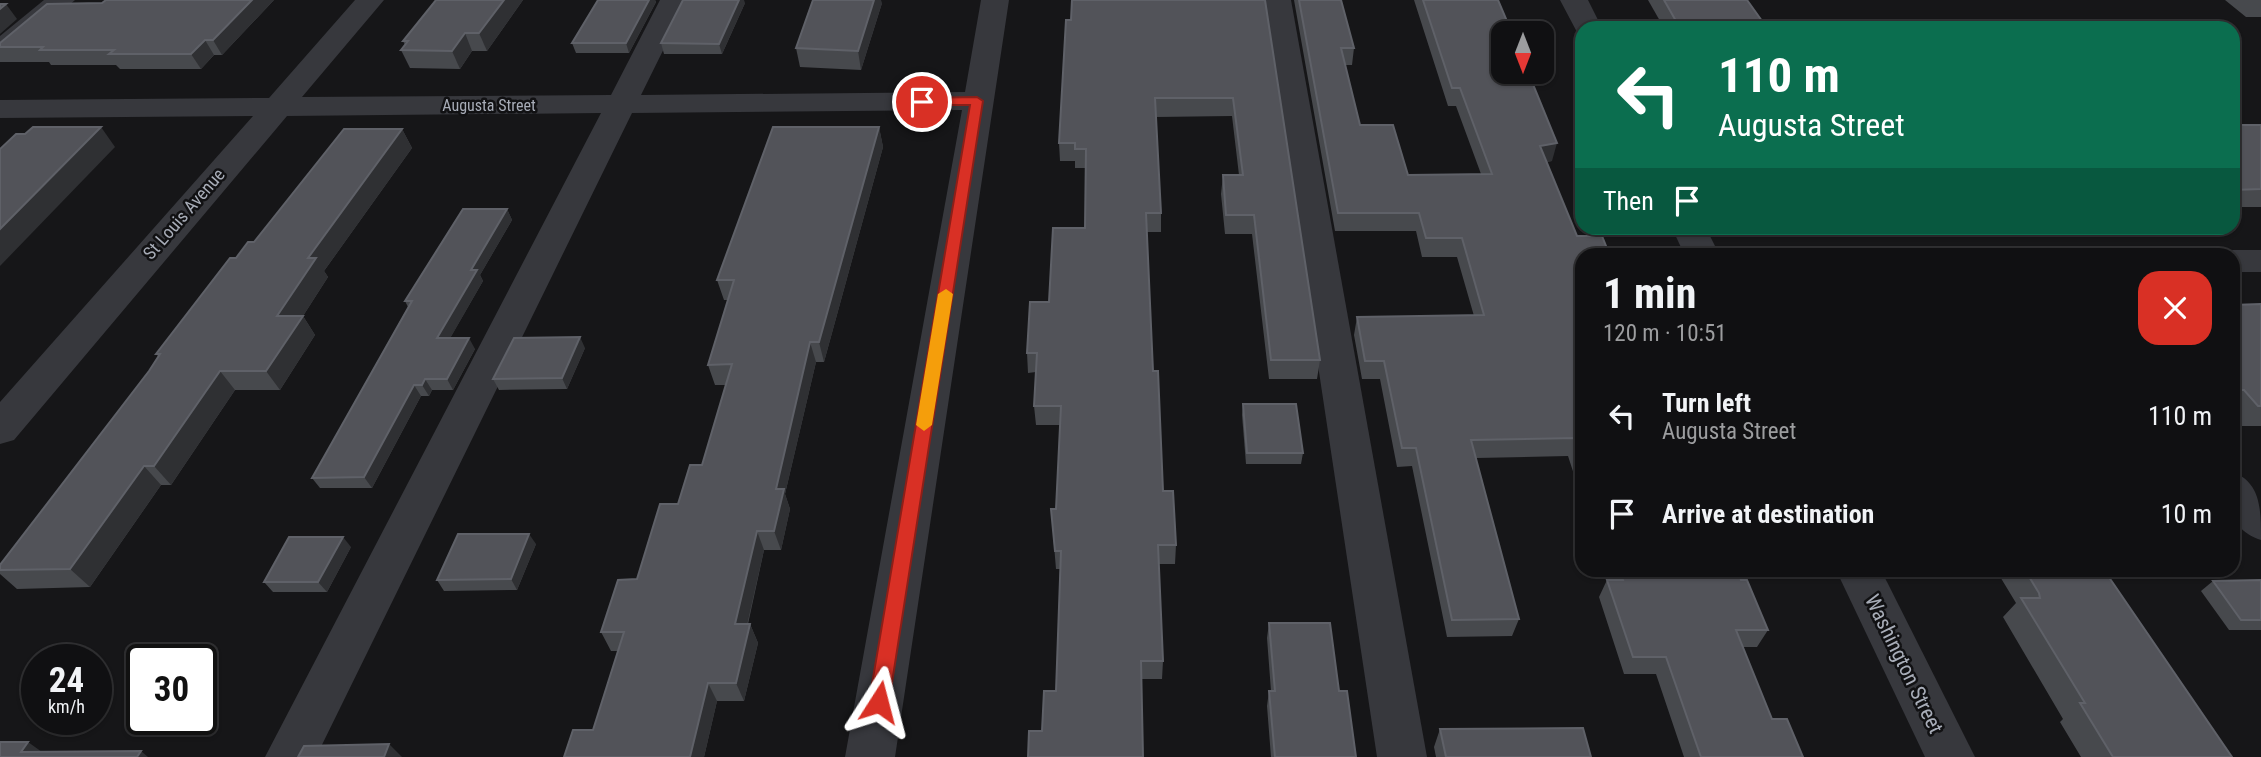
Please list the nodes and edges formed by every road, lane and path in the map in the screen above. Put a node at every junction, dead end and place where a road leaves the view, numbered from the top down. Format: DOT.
graph roads {
  1 [pos="61,0"];
  2 [pos="370,0"];
  3 [pos="674,0"];
  4 [pos="995,0"];
  5 [pos="1278,0"];
  6 [pos="1574,0"];
  7 [pos="1584,21"];
  8 [pos="0,50"];
  9 [pos="977,101"];
  10 [pos="621,104"];
  11 [pos="277,107"];
  12 [pos="0,109"];
  13 [pos="2240,261"];
  14 [pos="2261,261"];
  15 [pos="0,429"];
  16 [pos="2240,497"];
  17 [pos="2261,523"];
  18 [pos="1861,577"];
  19 [pos="290,757"];
  20 [pos="870,757"];
  21 [pos="1402,757"];
  22 [pos="1950,757"];
  1 -- 8 [label="street"];
  2 -- 11 [label="street, St Louis Avenue"];
  3 -- 10 [label="street"];
  4 -- 9 [label="street"];
  5 -- 21 [label="street"];
  6 -- 7 [label="street"];
  9 -- 10 [label="street, Augusta Street"];
  9 -- 20 [label="street"];
  10 -- 11 [label="street, Augusta Street"];
  10 -- 19 [label="street"];
  11 -- 12 [label="street, Augusta Street"];
  11 -- 15 [label="street, St Louis Avenue"];
  13 -- 14 [label="street"];
  16 -- 17 [label="street"];
  18 -- 22 [label="street, Washington Street"];
}
